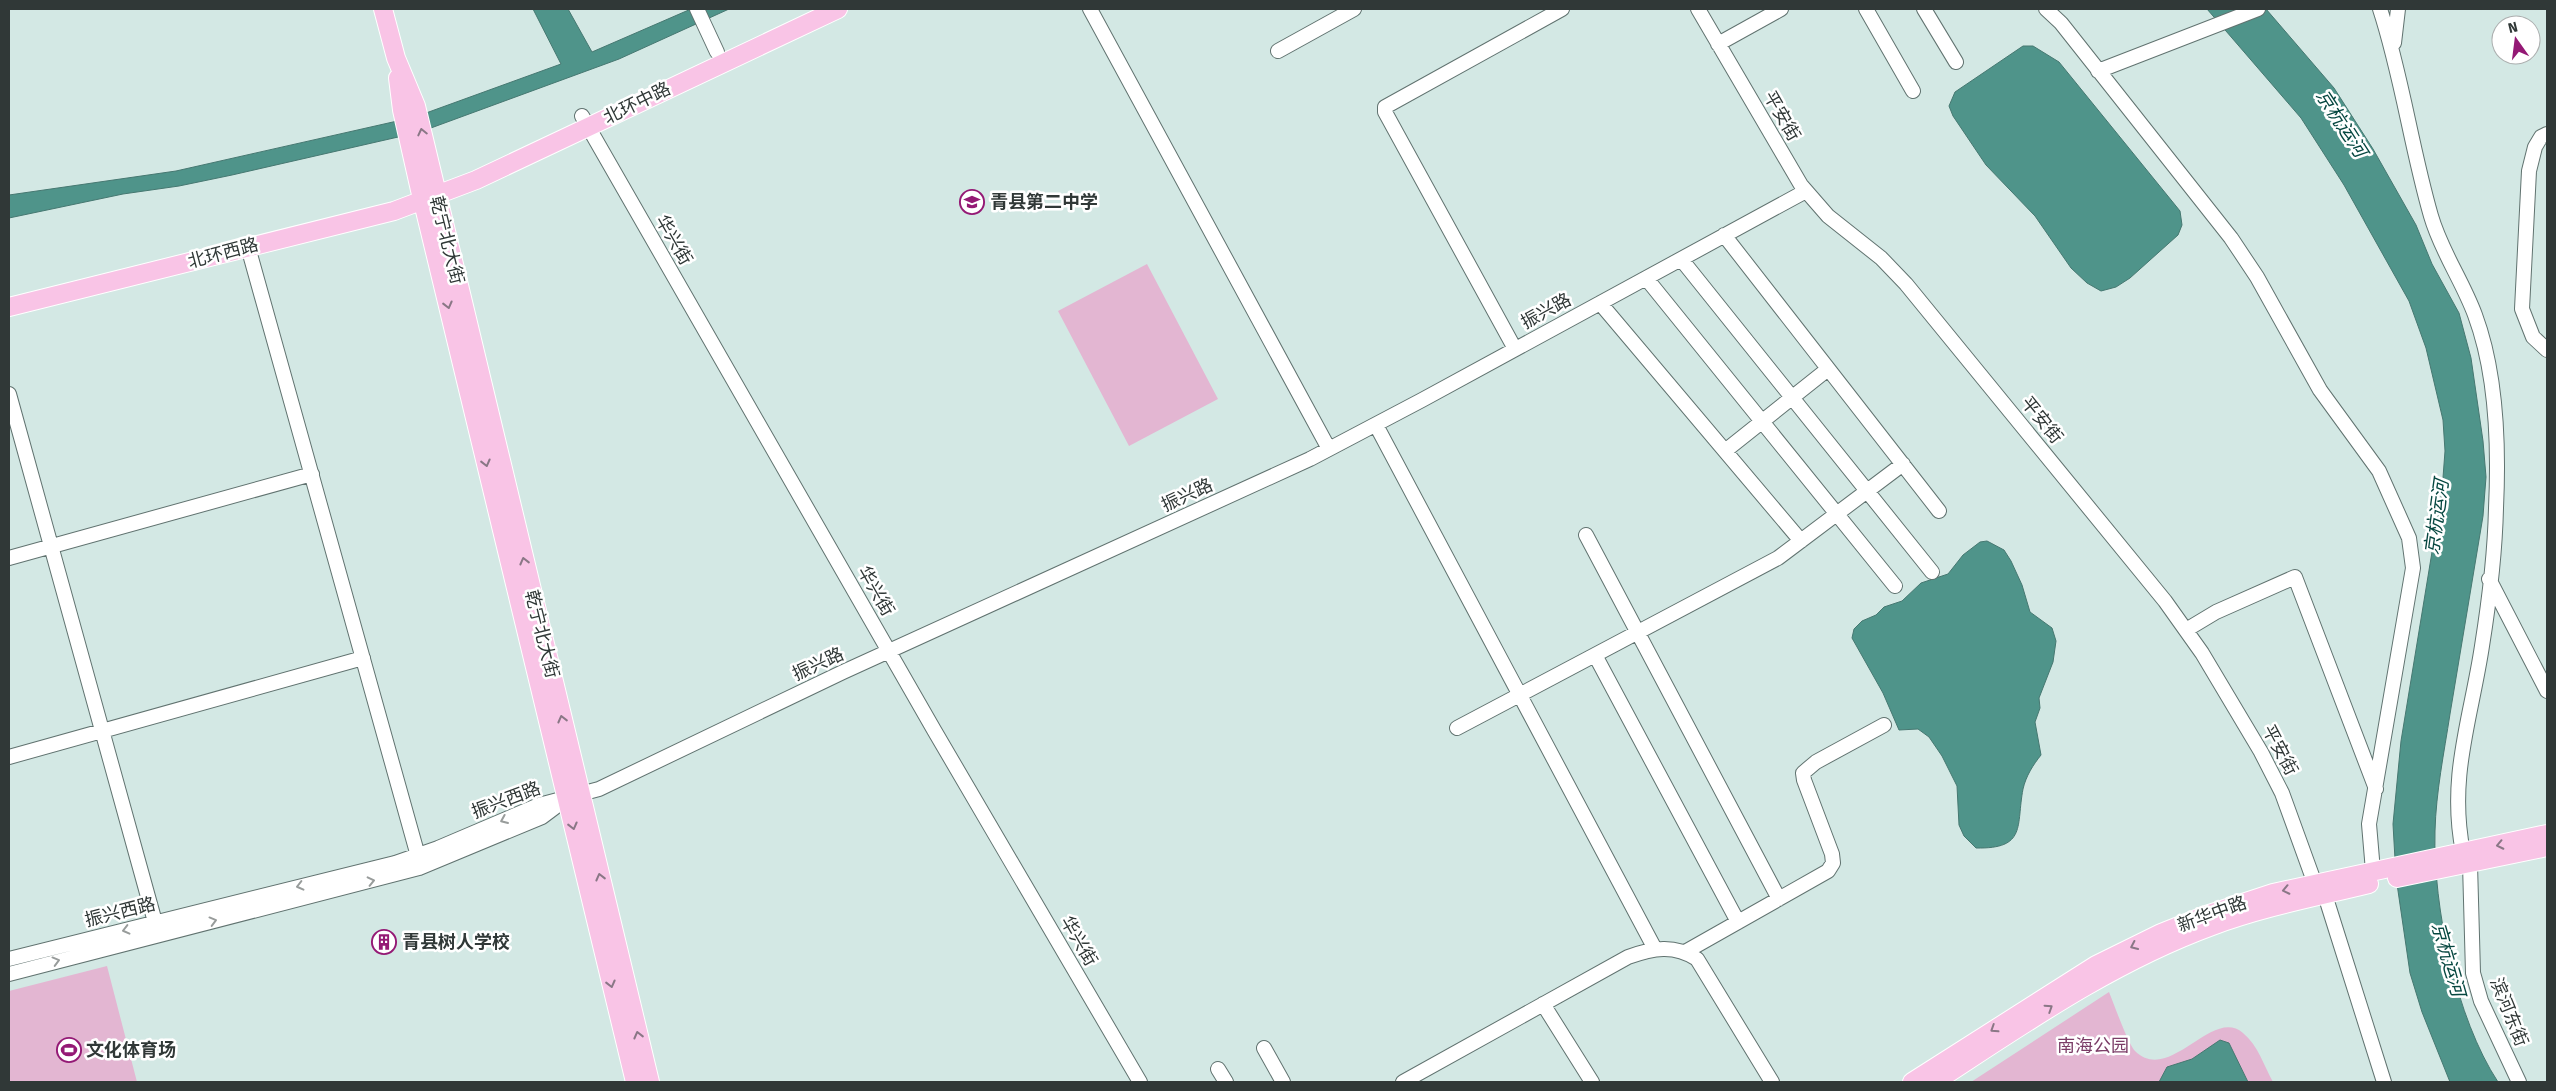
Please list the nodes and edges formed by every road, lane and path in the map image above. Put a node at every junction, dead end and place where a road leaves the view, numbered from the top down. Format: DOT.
graph roads {
  1 [pos="383,9"];
  2 [pos="696,9"];
  3 [pos="810,9"];
  4 [pos="838,9"];
  5 [pos="1090,9"];
  6 [pos="1354,9"];
  7 [pos="1562,9"];
  8 [pos="1698,9"];
  9 [pos="1780,9"];
  10 [pos="1866,9"];
  11 [pos="1924,9"];
  12 [pos="2046,9"];
  13 [pos="2258,9"];
  14 [pos="2380,9"];
  15 [pos="2398,9"];
  16 [pos="1718,44"];
  17 [pos="1278,51"];
  18 [pos="717,52"];
  19 [pos="2393,56"];
  20 [pos="1956,62"];
  21 [pos="2098,71"];
  22 [pos="1913,91"];
  23 [pos="585,121"];
  24 [pos="2547,134"];
  25 [pos="1806,191"];
  26 [pos="428,193"];
  27 [pos="1724,235"];
  28 [pos="248,247"];
  29 [pos="1681,259"];
  30 [pos="1646,278"];
  31 [pos="9,295"];
  32 [pos="1600,303"];
  33 [pos="9,307"];
  34 [pos="1515,349"];
  35 [pos="2547,350"];
  36 [pos="1828,369"];
  37 [pos="9,394"];
  38 [pos="1792,398"];
  39 [pos="1762,421"];
  40 [pos="1376,425"];
  41 [pos="1329,449"];
  42 [pos="1725,451"];
  43 [pos="1903,464"];
  44 [pos="312,474"];
  45 [pos="1868,492"];
  46 [pos="1939,511"];
  47 [pos="1838,514"];
  48 [pos="1586,535"];
  49 [pos="1801,541"];
  50 [pos="51,546"];
  51 [pos="9,558"];
  52 [pos="1932,572"];
  53 [pos="2489,580"];
  54 [pos="1895,586"];
  55 [pos="2186,630"];
  56 [pos="1636,634"];
  57 [pos="889,651"];
  58 [pos="1596,656"];
  59 [pos="363,658"];
  60 [pos="2547,691"];
  61 [pos="1519,696"];
  62 [pos="1884,725"];
  63 [pos="1457,728"];
  64 [pos="102,730"];
  65 [pos="9,757"];
  66 [pos="2376,789"];
  67 [pos="574,797"];
  68 [pos="2547,834"];
  69 [pos="2547,847"];
  70 [pos="418,856"];
  71 [pos="2467,858"];
  72 [pos="2382,874"];
  73 [pos="2320,889"];
  74 [pos="1779,899"];
  75 [pos="155,922"];
  76 [pos="1738,922"];
  77 [pos="1655,949"];
  78 [pos="1686,952"];
  79 [pos="9,959"];
  80 [pos="9,974"];
  81 [pos="1543,1004"];
  82 [pos="1264,1048"];
  83 [pos="1218,1069"];
  84 [pos="635,1082"];
  85 [pos="650,1082"];
  86 [pos="1140,1082"];
  87 [pos="1226,1082"];
  88 [pos="1283,1082"];
  89 [pos="1403,1082"];
  90 [pos="1592,1082"];
  91 [pos="1772,1082"];
  92 [pos="1912,1082"];
  93 [pos="1935,1082"];
  94 [pos="2384,1082"];
  95 [pos="2519,1082"];
  1 -- 26 [label="main road, 乾宁北大街"];
  2 -- 18 [label="street"];
  3 -- 18 [label="main road, 北环中路"];
  4 -- 23 [label="main road, 北环中路"];
  5 -- 41 [label="street"];
  6 -- 17 [label="street"];
  7 -- 34 [label="street"];
  8 -- 16 [label="street, 平安街"];
  9 -- 16 [label="street"];
  10 -- 22 [label="street"];
  11 -- 20 [label="street"];
  12 -- 21 [label="street"];
  13 -- 21 [label="street"];
  14 -- 19 [label="street, 滨河东街"];
  15 -- 19 [label="street"];
  16 -- 25 [label="street, 平安街"];
  18 -- 23 [label="main road, 北环中路"];
  19 -- 53 [label="street, 滨河东街"];
  21 -- 66 [label="street"];
  23 -- 26 [label="main road, 北环中路"];
  23 -- 57 [label="street, 华兴街"];
  24 -- 35 [label="street"];
  25 -- 27 [label="street, 振兴路"];
  25 -- 55 [label="street, 平安街"];
  26 -- 28 [label="main road, 北环西路"];
  26 -- 31 [label="main road, 北环西路"];
  26 -- 67 [label="main road, 乾宁北大街"];
  27 -- 29 [label="street, 振兴路"];
  27 -- 36 [label="street"];
  28 -- 33 [label="main road, 北环西路"];
  28 -- 44 [label="street"];
  29 -- 30 [label="street, 振兴路"];
  29 -- 38 [label="street"];
  30 -- 32 [label="street, 振兴路"];
  30 -- 39 [label="street"];
  32 -- 34 [label="street, 振兴路"];
  32 -- 42 [label="street"];
  34 -- 40 [label="street, 振兴路"];
  36 -- 38 [label="street"];
  36 -- 43 [label="street"];
  37 -- 50 [label="street"];
  38 -- 39 [label="street"];
  38 -- 45 [label="street"];
  39 -- 42 [label="street"];
  39 -- 47 [label="street"];
  40 -- 41 [label="street, 振兴路"];
  40 -- 61 [label="street"];
  41 -- 57 [label="street, 振兴路"];
  42 -- 49 [label="street"];
  43 -- 45 [label="street"];
  43 -- 46 [label="street"];
  44 -- 50 [label="street"];
  44 -- 59 [label="street"];
  45 -- 47 [label="street"];
  45 -- 52 [label="street"];
  47 -- 49 [label="street"];
  47 -- 54 [label="street"];
  48 -- 56 [label="street"];
  49 -- 56 [label="street"];
  50 -- 51 [label="street"];
  50 -- 64 [label="street"];
  53 -- 60 [label="street"];
  53 -- 71 [label="street, 滨河东街"];
  55 -- 66 [label="street"];
  55 -- 73 [label="street, 平安街"];
  56 -- 58 [label="street"];
  56 -- 74 [label="street"];
  57 -- 67 [label="street, 振兴路"];
  57 -- 86 [label="street, 华兴街"];
  58 -- 61 [label="street"];
  58 -- 76 [label="street"];
  59 -- 64 [label="street"];
  59 -- 70 [label="street"];
  61 -- 63 [label="street"];
  61 -- 77 [label="street"];
  62 -- 74 [label="street"];
  64 -- 65 [label="street"];
  64 -- 75 [label="street"];
  66 -- 72 [label="street"];
  67 -- 70 [label="street, 振兴西路, one-way"];
  80 -- 67 [label="street, 振兴西路, one-way"];
  67 -- 84 [label="main road, 乾宁北大街, one-way"];
  85 -- 67 [label="main road, 乾宁北大街, one-way"];
  68 -- 71 [label="main road, 新华中路, one-way"];
  69 -- 71 [label="main road, 新华中路"];
  70 -- 75 [label="street, 振兴西路, one-way"];
  71 -- 72 [label="main road, 新华中路"];
  71 -- 95 [label="street, 滨河东街"];
  72 -- 73 [label="main road, 新华中路"];
  73 -- 92 [label="main road, 新华中路, one-way"];
  93 -- 73 [label="main road, 新华中路, one-way"];
  73 -- 94 [label="street, 平安街"];
  74 -- 76 [label="street"];
  75 -- 79 [label="street, 振兴西路, one-way"];
  76 -- 78 [label="street"];
  77 -- 78 [label="street"];
  77 -- 81 [label="street"];
  78 -- 91 [label="street"];
  81 -- 89 [label="street"];
  81 -- 90 [label="street"];
  82 -- 88 [label="street"];
  83 -- 87 [label="street"];
}
